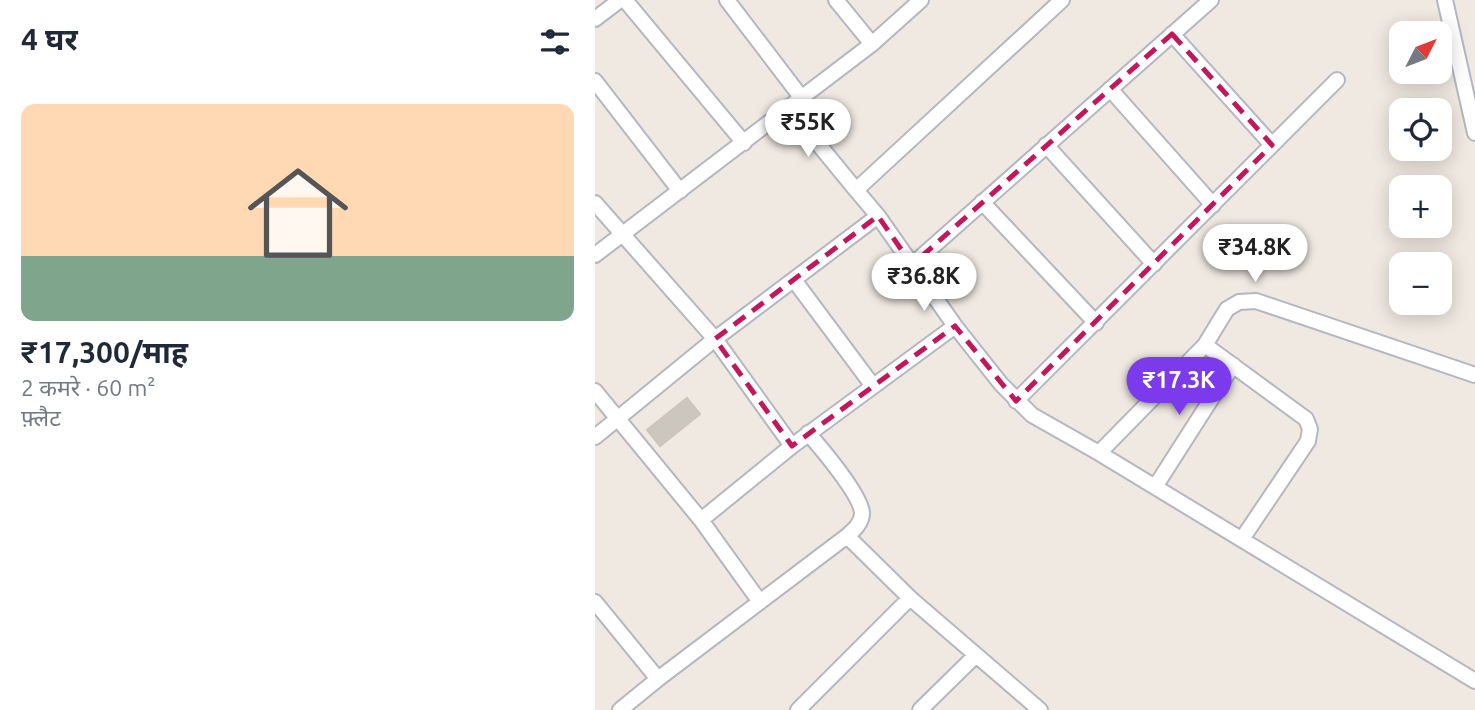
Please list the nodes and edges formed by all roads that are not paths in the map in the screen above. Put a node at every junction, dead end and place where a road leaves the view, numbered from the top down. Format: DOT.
graph roads {
  1 [pos="622,0"];
  2 [pos="726,0"];
  3 [pos="836,0"];
  4 [pos="921,0"];
  5 [pos="1062,0"];
  6 [pos="1210,0"];
  7 [pos="1445,0"];
  8 [pos="595,19"];
  9 [pos="1172,34"];
  10 [pos="872,44"];
  11 [pos="1337,80"];
  12 [pos="595,81"];
  13 [pos="1110,89"];
  14 [pos="801,97"];
  15 [pos="788,107"];
  16 [pos="1475,133"];
  17 [pos="744,143"];
  18 [pos="1047,145"];
  19 [pos="1272,145"];
  20 [pos="856,190"];
  21 [pos="680,191"];
  22 [pos="982,202"];
  23 [pos="595,203"];
  24 [pos="1213,205"];
  25 [pos="878,216"];
  26 [pos="622,235"];
  27 [pos="595,256"];
  28 [pos="1154,264"];
  29 [pos="912,265"];
  30 [pos="794,280"];
  31 [pos="1096,323"];
  32 [pos="955,327"];
  33 [pos="715,339"];
  34 [pos="1205,345"];
  35 [pos="1233,365"];
  36 [pos="1475,375"];
  37 [pos="873,386"];
  38 [pos="595,391"];
  39 [pos="1016,401"];
  40 [pos="618,419"];
  41 [pos="808,433"];
  42 [pos="595,438"];
  43 [pos="792,446"];
  44 [pos="1099,453"];
  45 [pos="1155,487"];
  46 [pos="701,520"];
  47 [pos="847,536"];
  48 [pos="1242,539"];
  49 [pos="911,598"];
  50 [pos="595,602"];
  51 [pos="760,602"];
  52 [pos="975,656"];
  53 [pos="657,679"];
  54 [pos="1475,681"];
  55 [pos="1030,707"];
  56 [pos="620,710"];
  57 [pos="798,710"];
  58 [pos="921,710"];
  1 -- 8 [label="street"];
  1 -- 17 [label="street"];
  2 -- 14 [label="street"];
  3 -- 10 [label="street"];
  4 -- 10 [label="street"];
  5 -- 20 [label="street"];
  6 -- 9 [label="street"];
  7 -- 16 [label="street"];
  9 -- 13 [label="street"];
  9 -- 19 [label="street"];
  10 -- 14 [label="street"];
  11 -- 19 [label="street"];
  12 -- 21 [label="street"];
  13 -- 18 [label="street"];
  13 -- 24 [label="street"];
  14 -- 15 [label="street"];
  15 -- 17 [label="street"];
  15 -- 20 [label="street"];
  17 -- 21 [label="street"];
  18 -- 22 [label="street"];
  18 -- 28 [label="street"];
  19 -- 24 [label="street"];
  20 -- 25 [label="street"];
  21 -- 26 [label="street"];
  22 -- 29 [label="street"];
  22 -- 31 [label="street"];
  23 -- 26 [label="street"];
  24 -- 28 [label="street"];
  25 -- 29 [label="street"];
  25 -- 30 [label="street"];
  26 -- 27 [label="street"];
  26 -- 33 [label="street"];
  28 -- 31 [label="street"];
  29 -- 32 [label="street"];
  30 -- 33 [label="street"];
  30 -- 37 [label="street"];
  31 -- 39 [label="street"];
  32 -- 37 [label="street"];
  32 -- 39 [label="street"];
  33 -- 40 [label="street"];
  33 -- 43 [label="street"];
  34 -- 35 [label="street"];
  34 -- 36 [label="street"];
  34 -- 44 [label="street"];
  35 -- 45 [label="street"];
  35 -- 48 [label="street"];
  37 -- 41 [label="street"];
  38 -- 40 [label="street"];
  39 -- 44 [label="street"];
  40 -- 42 [label="street"];
  40 -- 46 [label="street"];
  41 -- 43 [label="street"];
  41 -- 47 [label="street"];
  43 -- 46 [label="street"];
  44 -- 45 [label="street"];
  45 -- 48 [label="street"];
  46 -- 51 [label="street"];
  47 -- 49 [label="street"];
  47 -- 51 [label="street"];
  48 -- 54 [label="street"];
  49 -- 52 [label="street"];
  49 -- 57 [label="street"];
  50 -- 53 [label="street"];
  51 -- 53 [label="street"];
  52 -- 55 [label="street"];
  52 -- 58 [label="street"];
  53 -- 56 [label="street"];
}
